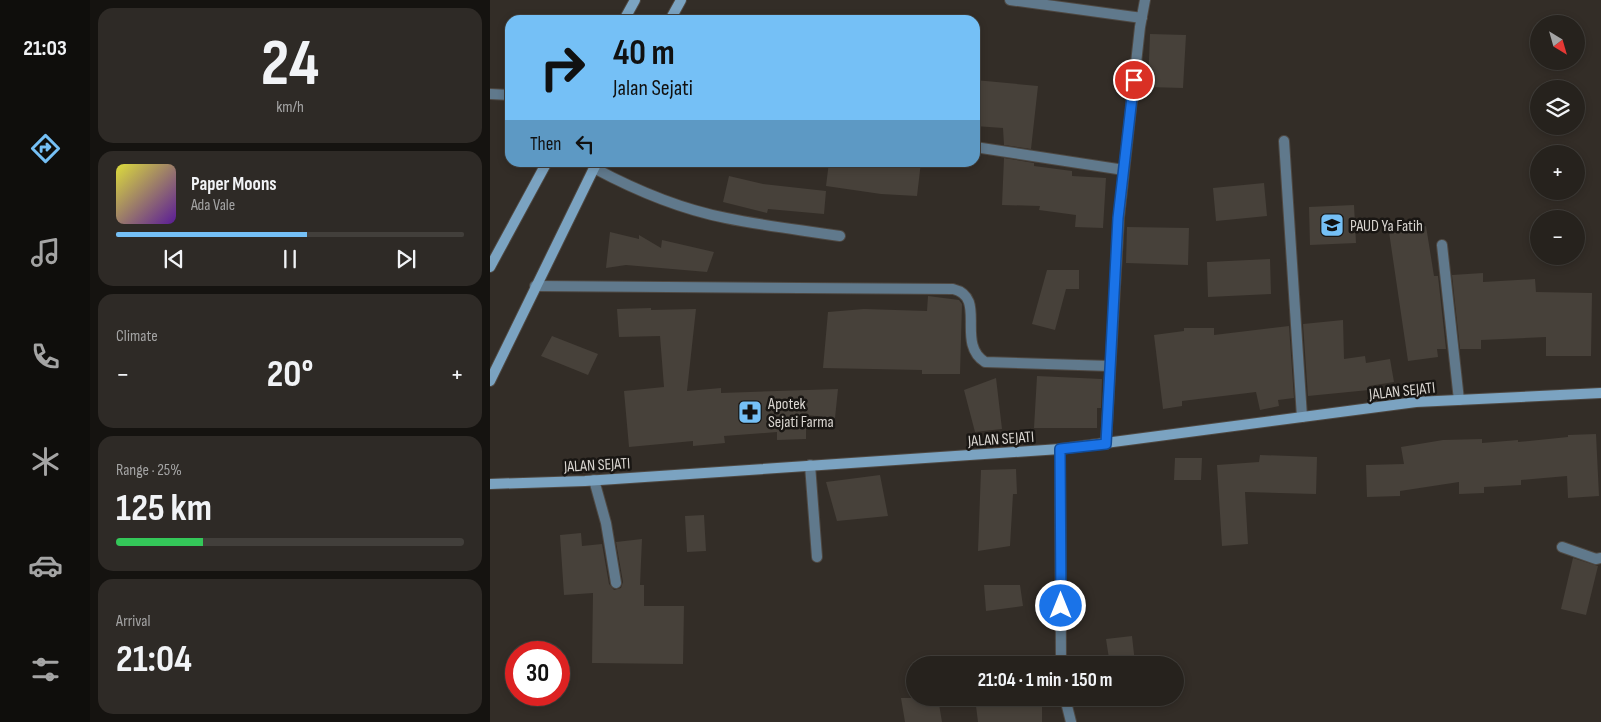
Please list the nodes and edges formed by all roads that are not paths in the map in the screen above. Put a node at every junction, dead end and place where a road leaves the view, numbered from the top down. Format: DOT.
graph roads {
  1 [pos="635,0"];
  2 [pos="680,0"];
  3 [pos="1010,0"];
  4 [pos="1145,0"];
  5 [pos="627,15"];
  6 [pos="672,15"];
  7 [pos="1142,18"];
  8 [pos="490,94"];
  9 [pos="505,95"];
  10 [pos="1284,141"];
  11 [pos="980,148"];
  12 [pos="544,167"];
  13 [pos="594,167"];
  14 [pos="599,167"];
  15 [pos="1124,170"];
  16 [pos="840,236"];
  17 [pos="1442,245"];
  18 [pos="490,267"];
  19 [pos="535,286"];
  20 [pos="1110,366"];
  21 [pos="490,381"];
  22 [pos="1601,393"];
  23 [pos="1459,400"];
  24 [pos="1302,418"];
  25 [pos="1106,444"];
  26 [pos="1060,449"];
  27 [pos="810,465"];
  28 [pos="594,480"];
  29 [pos="490,484"];
  30 [pos="1562,547"];
  31 [pos="818,557"];
  32 [pos="1601,558"];
  33 [pos="616,583"];
  34 [pos="1061,656"];
  35 [pos="1067,706"];
  36 [pos="1071,722"];
  1 -- 5 [label="main road"];
  2 -- 6 [label="main road"];
  3 -- 7 [label="street"];
  4 -- 7 [label="street"];
  7 -- 15 [label="street"];
  8 -- 9 [label="street"];
  10 -- 24 [label="street"];
  11 -- 15 [label="street"];
  12 -- 18 [label="main road"];
  13 -- 19 [label="main road"];
  14 -- 16 [label="street"];
  15 -- 20 [label="street"];
  17 -- 23 [label="street"];
  19 -- 20 [label="street"];
  19 -- 21 [label="main road"];
  20 -- 25 [label="street"];
  22 -- 23 [label="main road, JALAN SEJATI"];
  23 -- 24 [label="main road, JALAN SEJATI"];
  24 -- 25 [label="main road, JALAN SEJATI"];
  25 -- 26 [label="main road, JALAN SEJATI"];
  26 -- 27 [label="main road, JALAN SEJATI"];
  26 -- 34 [label="street"];
  27 -- 28 [label="main road, JALAN SEJATI"];
  27 -- 31 [label="street"];
  28 -- 29 [label="main road, JALAN SEJATI"];
  28 -- 33 [label="street"];
  30 -- 32 [label="street"];
  35 -- 36 [label="street"];
}
